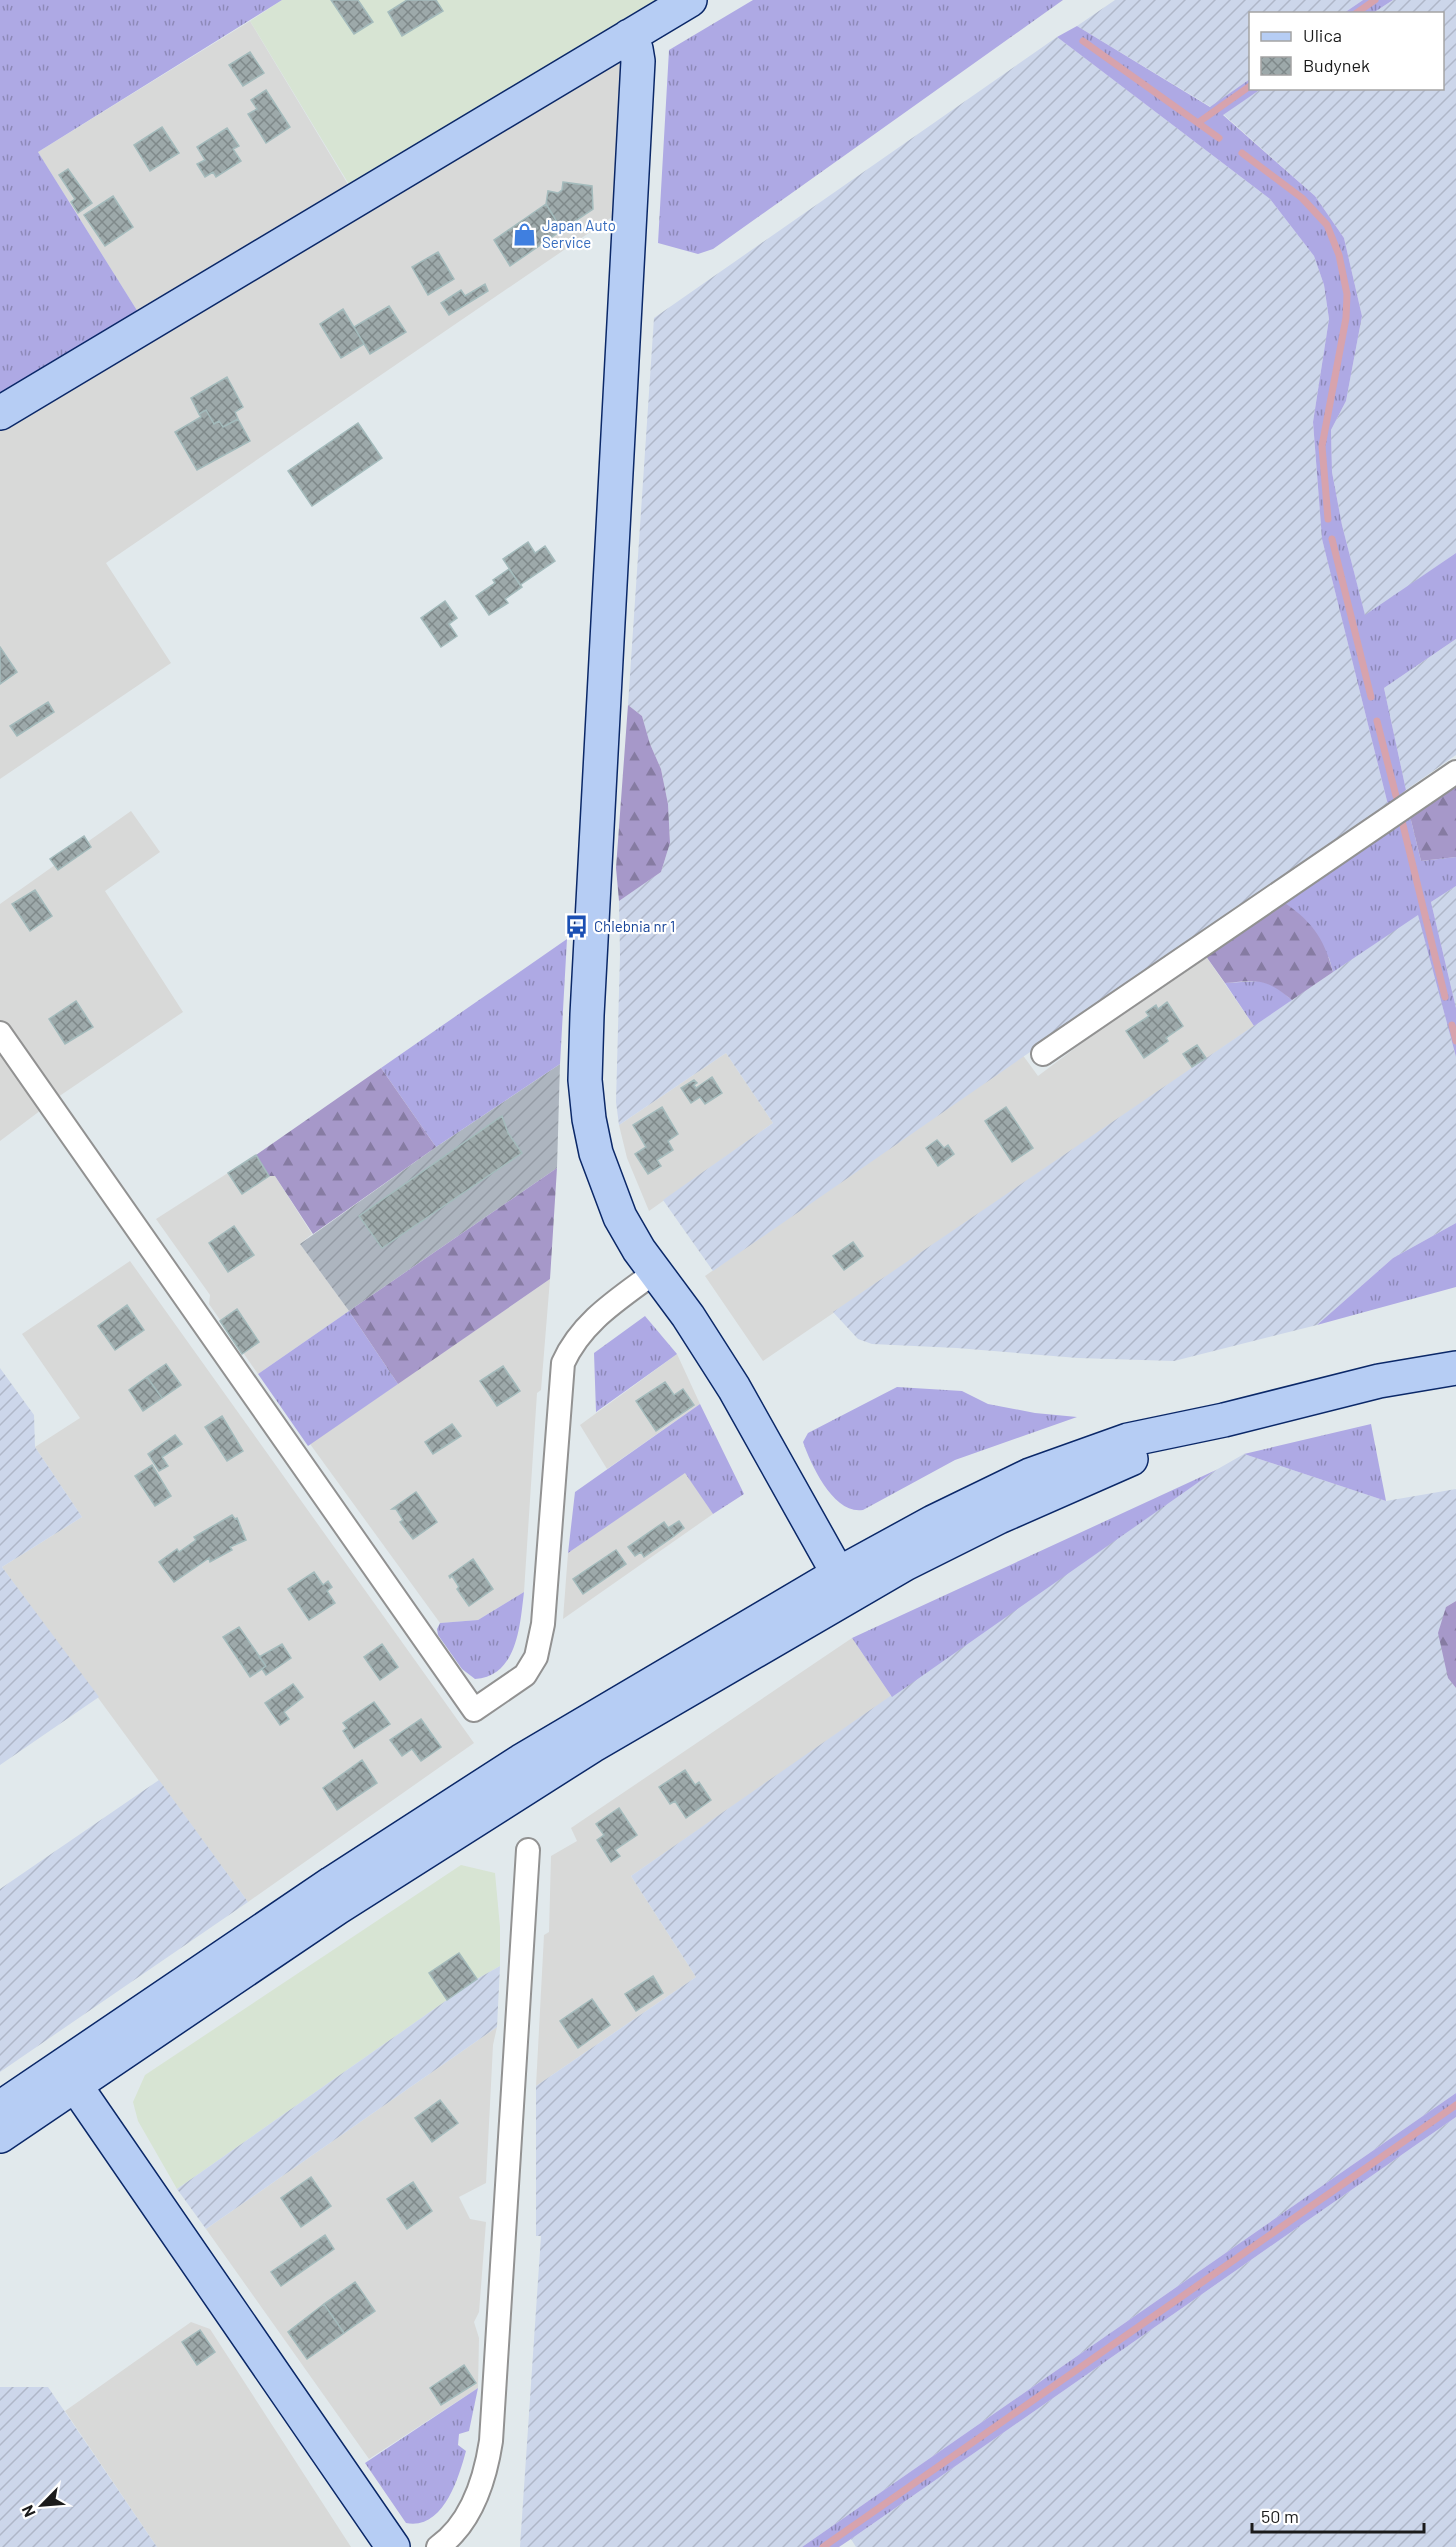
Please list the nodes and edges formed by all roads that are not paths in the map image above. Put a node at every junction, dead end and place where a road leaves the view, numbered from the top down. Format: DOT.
graph roads {
  1 [pos="690,0"];
  2 [pos="629,36"];
  3 [pos="0,412"];
  4 [pos="1456,772"];
  5 [pos="0,1033"];
  6 [pos="1044,1054"];
  7 [pos="655,1272"];
  8 [pos="1456,1368"];
  9 [pos="844,1584"];
  10 [pos="528,1851"];
  11 [pos="68,2076"];
  12 [pos="0,2108"];
  13 [pos="0,2136"];
  14 [pos="393,2547"];
  15 [pos="438,2547"];
  1 -- 2 [label="street"];
  2 -- 3 [label="street"];
  2 -- 7 [label="street"];
  4 -- 6 [label="street"];
  5 -- 7 [label="street"];
  7 -- 9 [label="street"];
  8 -- 9 [label="street"];
  9 -- 11 [label="street"];
  10 -- 15 [label="street"];
  11 -- 12 [label="street"];
  11 -- 13 [label="street"];
  11 -- 14 [label="street"];
}
